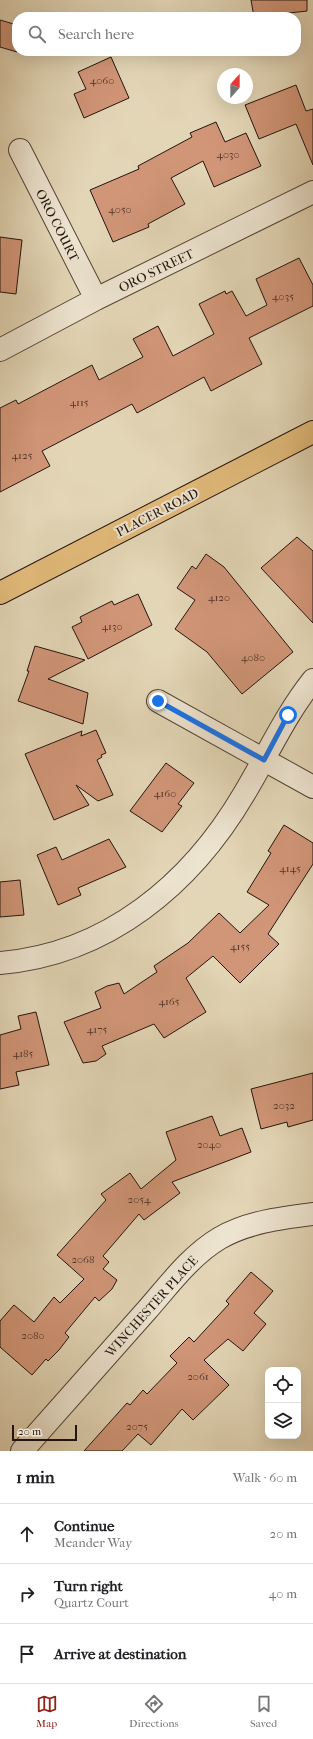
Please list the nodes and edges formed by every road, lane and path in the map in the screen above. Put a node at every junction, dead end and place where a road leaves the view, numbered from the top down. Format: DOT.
graph roads {
  1 [pos="20,150"];
  2 [pos="313,192"];
  3 [pos="96,299"];
  4 [pos="0,350"];
  5 [pos="313,432"];
  6 [pos="0,593"];
  7 [pos="313,680"];
  8 [pos="158,701"];
  9 [pos="264,760"];
  10 [pos="313,787"];
  11 [pos="0,963"];
  12 [pos="313,1214"];
  13 [pos="22,1451"];
  1 -- 3 [label="street, ORO COURT"];
  2 -- 3 [label="street, ORO STREET"];
  3 -- 4 [label="street, ORO STREET"];
  5 -- 6 [label="main road, PLACER ROAD"];
  7 -- 9 [label="street"];
  8 -- 9 [label="street"];
  9 -- 10 [label="street"];
  9 -- 11 [label="street"];
  12 -- 13 [label="street, WINCHESTER PLACE"];
}
